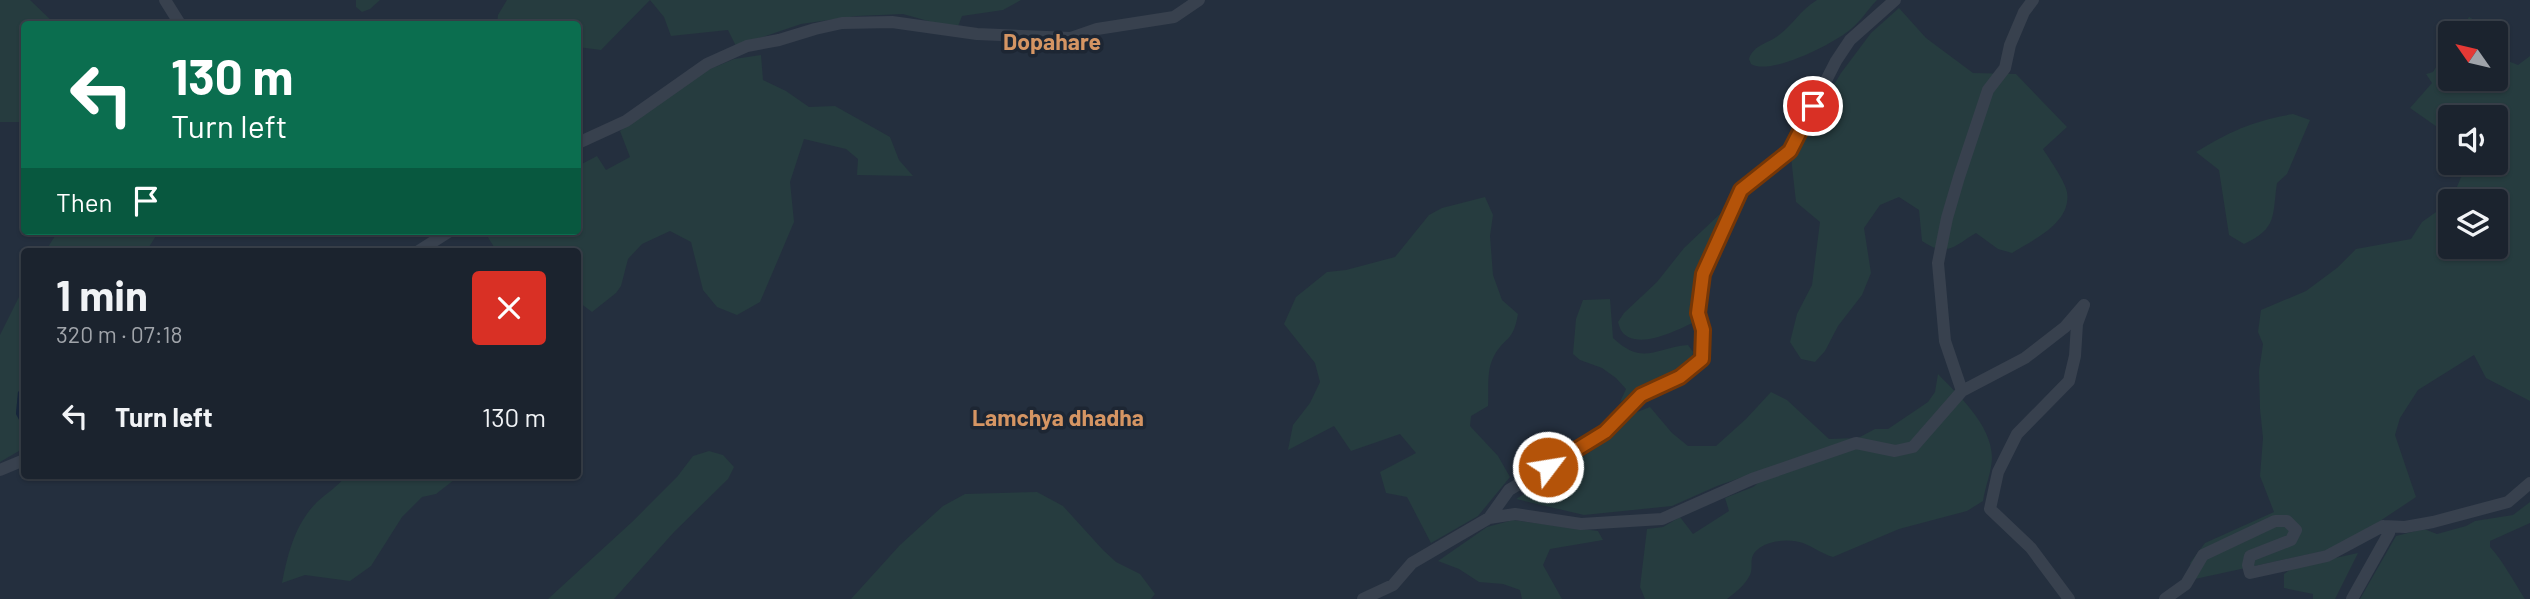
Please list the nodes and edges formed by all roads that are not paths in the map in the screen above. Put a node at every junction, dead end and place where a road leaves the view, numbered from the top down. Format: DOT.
graph roads {
  1 [pos="165,0"];
  2 [pos="1199,0"];
  3 [pos="1895,0"];
  4 [pos="2033,0"];
  5 [pos="178,21"];
  6 [pos="581,142"];
  7 [pos="444,235"];
  8 [pos="423,248"];
  9 [pos="1962,391"];
  10 [pos="21,461"];
  11 [pos="0,470"];
  12 [pos="2530,483"];
  13 [pos="1489,518"];
  14 [pos="2383,526"];
  15 [pos="1363,599"];
  16 [pos="2069,599"];
  17 [pos="2165,599"];
  18 [pos="2352,599"];
  1 -- 5 [label="street"];
  2 -- 6 [label="street"];
  3 -- 13 [label="street"];
  4 -- 9 [label="street"];
  7 -- 8 [label="street"];
  9 -- 13 [label="street"];
  9 -- 16 [label="street"];
  10 -- 11 [label="street"];
  12 -- 14 [label="street"];
  13 -- 15 [label="street"];
  14 -- 17 [label="street"];
  14 -- 18 [label="street"];
}
